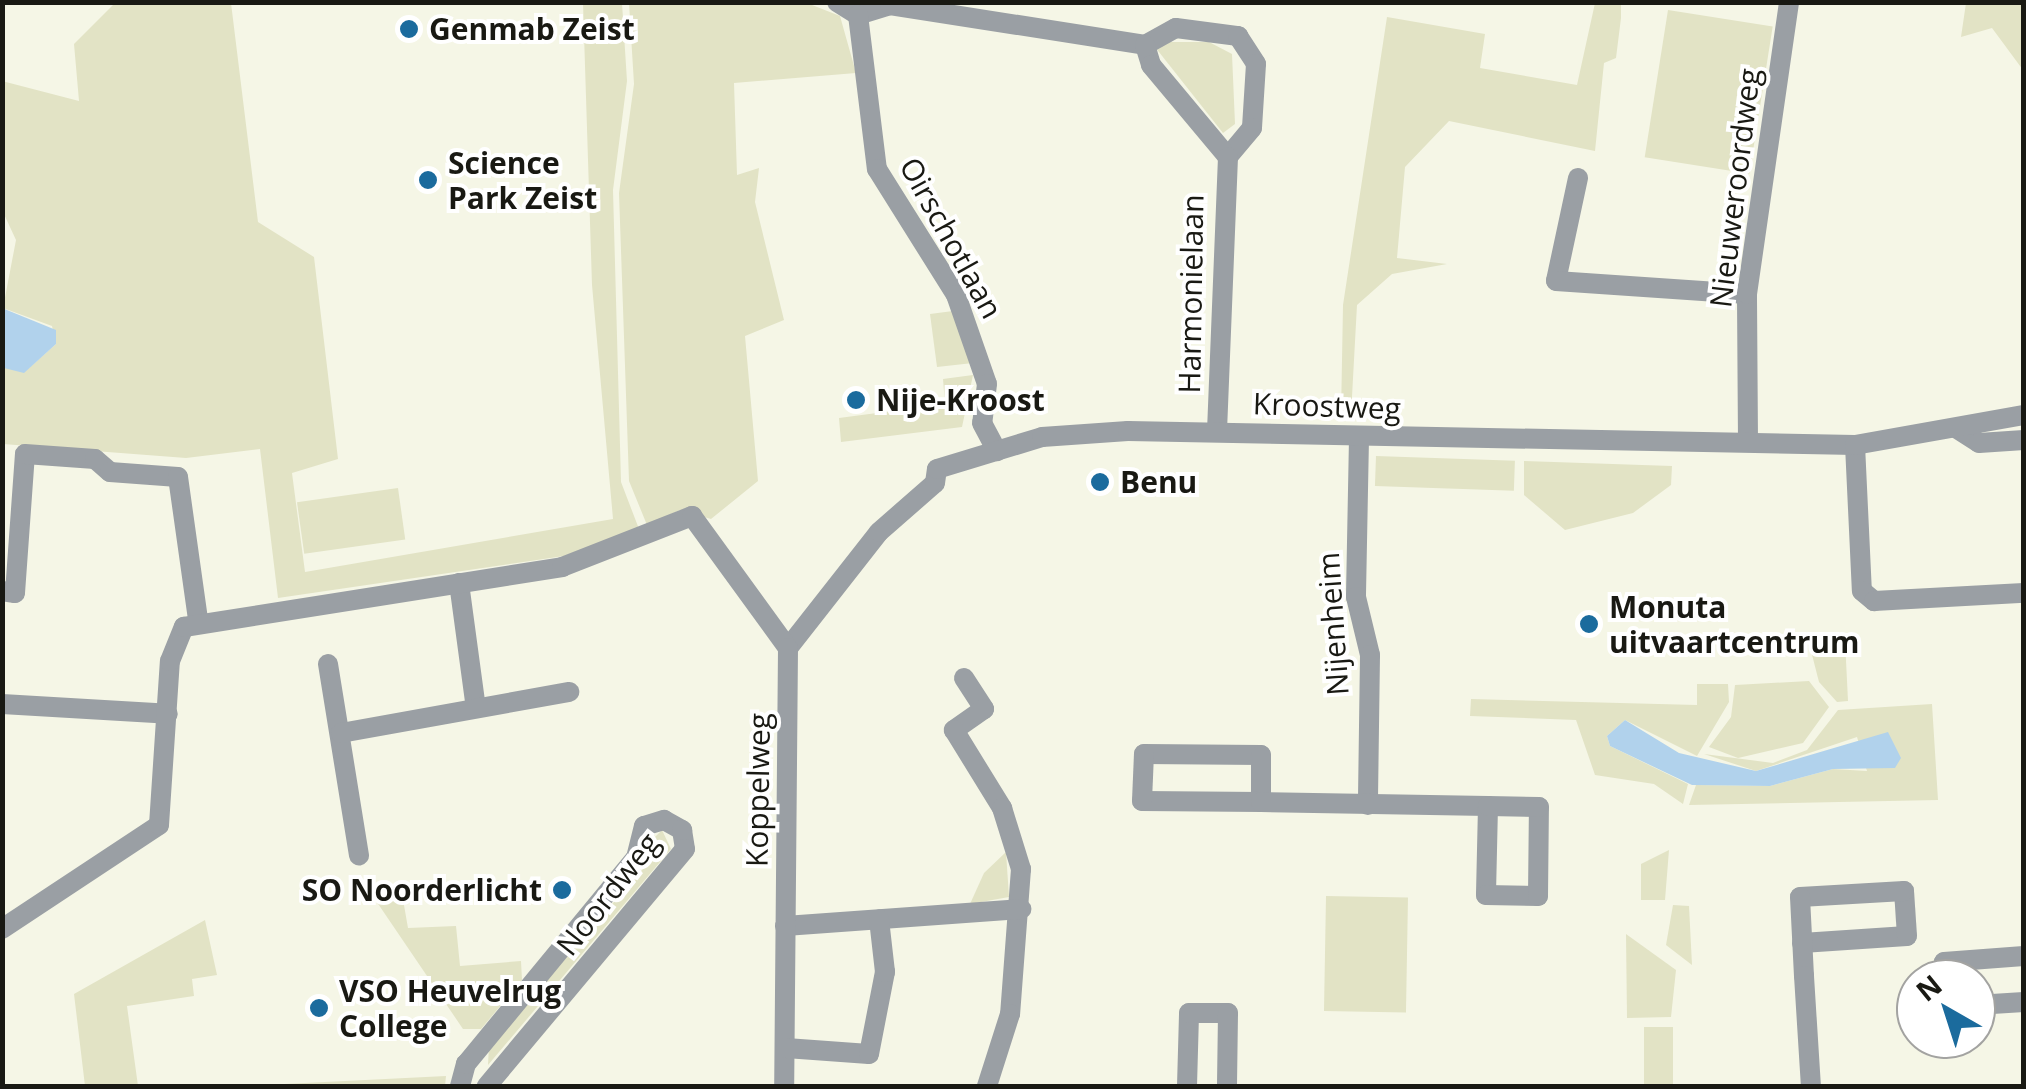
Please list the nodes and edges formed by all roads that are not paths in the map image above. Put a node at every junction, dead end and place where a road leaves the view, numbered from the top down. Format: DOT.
graph roads {
  1 [pos="837,2"];
  2 [pos="1789,2"];
  3 [pos="858,14"];
  4 [pos="1145,45"];
  5 [pos="1228,157"];
  6 [pos="1578,178"];
  7 [pos="1747,294"];
  8 [pos="2024,414"];
  9 [pos="1956,428"];
  10 [pos="1217,432"];
  11 [pos="1360,438"];
  12 [pos="2024,440"];
  13 [pos="1748,442"];
  14 [pos="1855,445"];
  15 [pos="997,451"];
  16 [pos="459,582"];
  17 [pos="2,591"];
  18 [pos="2024,593"];
  19 [pos="198,620"];
  20 [pos="788,648"];
  21 [pos="328,664"];
  22 [pos="964,678"];
  23 [pos="568,692"];
  24 [pos="2,704"];
  25 [pos="476,708"];
  26 [pos="168,714"];
  27 [pos="342,733"];
  28 [pos="1261,802"];
  29 [pos="1368,804"];
  30 [pos="1488,806"];
  31 [pos="359,856"];
  32 [pos="1021,909"];
  33 [pos="878,919"];
  34 [pos="785,926"];
  35 [pos="2,929"];
  36 [pos="1802,942"];
  37 [pos="2024,956"];
  38 [pos="1984,959"];
  39 [pos="2024,1002"];
  40 [pos="1996,1004"];
  41 [pos="786,1048"];
  42 [pos="460,1086"];
  43 [pos="487,1086"];
  44 [pos="784,1086"];
  45 [pos="987,1086"];
  46 [pos="1187,1086"];
  47 [pos="1227,1086"];
  48 [pos="1811,1086"];
  1 -- 3 [label="street"];
  2 -- 7 [label="street, Nieuweroordweg"];
  3 -- 4 [label="street, Harmonielaan"];
  3 -- 15 [label="street, Oirschotlaan"];
  4 -- 5 [label="street, Harmonielaan"];
  4 -- 5 [label="street, Harmonielaan"];
  5 -- 10 [label="street, Harmonielaan"];
  6 -- 7 [label="street"];
  7 -- 13 [label="street, Nieuweroordweg"];
  8 -- 9 [label="street, Kroostweg"];
  9 -- 12 [label="street, Kroostweg"];
  9 -- 14 [label="street, Kroostweg"];
  10 -- 11 [label="street, Kroostweg"];
  10 -- 15 [label="street, Kroostweg"];
  11 -- 13 [label="street, Kroostweg"];
  11 -- 29 [label="street, Nijenheim"];
  13 -- 14 [label="street, Kroostweg"];
  14 -- 18 [label="street"];
  15 -- 20 [label="street, Kroostweg"];
  16 -- 19 [label="street"];
  16 -- 20 [label="street"];
  16 -- 25 [label="street"];
  17 -- 19 [label="street"];
  19 -- 26 [label="street"];
  20 -- 34 [label="street, Koppelweg"];
  21 -- 27 [label="street"];
  22 -- 32 [label="street"];
  23 -- 25 [label="street"];
  24 -- 26 [label="street"];
  25 -- 27 [label="street"];
  26 -- 35 [label="street"];
  27 -- 31 [label="street"];
  28 -- 28 [label="street"];
  28 -- 29 [label="street"];
  29 -- 30 [label="street"];
  30 -- 30 [label="street"];
  32 -- 33 [label="street"];
  32 -- 45 [label="street"];
  33 -- 34 [label="street"];
  33 -- 41 [label="street"];
  34 -- 41 [label="street, Koppelweg"];
  36 -- 36 [label="street"];
  36 -- 48 [label="street"];
  37 -- 38 [label="street"];
  39 -- 40 [label="street"];
  41 -- 44 [label="street, Koppelweg"];
  42 -- 43 [label="street, Noordweg"];
  46 -- 47 [label="street"];
}
